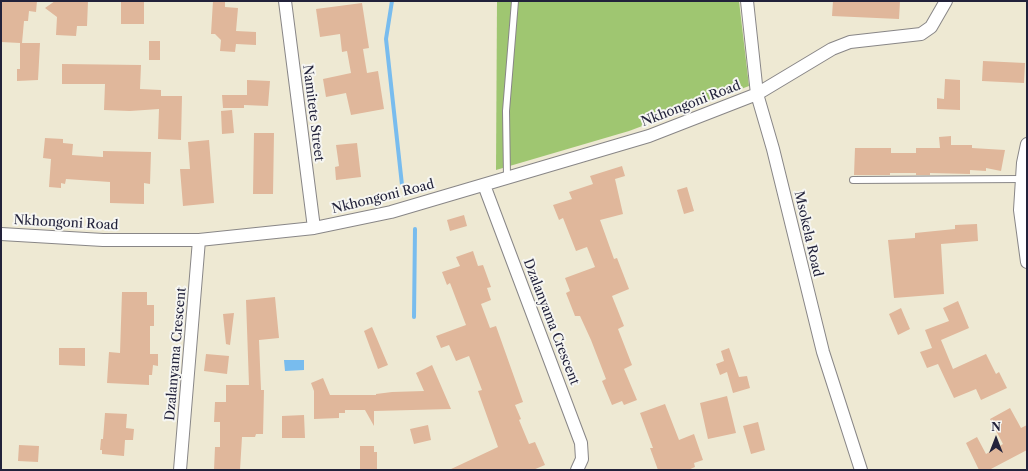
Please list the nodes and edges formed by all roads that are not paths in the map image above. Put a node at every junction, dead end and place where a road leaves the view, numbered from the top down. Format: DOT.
graph roads {
  1 [pos="285,1"];
  2 [pos="515,1"];
  3 [pos="747,1"];
  4 [pos="946,1"];
  5 [pos="757,94"];
  6 [pos="1027,144"];
  7 [pos="507,177"];
  8 [pos="1022,179"];
  9 [pos="854,180"];
  10 [pos="484,185"];
  11 [pos="314,228"];
  12 [pos="1,234"];
  13 [pos="199,240"];
  14 [pos="1027,262"];
  15 [pos="180,470"];
  16 [pos="577,470"];
  17 [pos="861,470"];
  1 -- 11 [label="street, Namitete Street"];
  2 -- 7 [label="lane"];
  3 -- 5 [label="street, Msokela Road"];
  4 -- 5 [label="street, Nkhongoni Road"];
  5 -- 7 [label="street, Nkhongoni Road"];
  5 -- 17 [label="street, Msokela Road"];
  6 -- 8 [label="street"];
  7 -- 10 [label="street, Nkhongoni Road"];
  8 -- 9 [label="lane"];
  8 -- 14 [label="street"];
  10 -- 11 [label="street, Nkhongoni Road"];
  10 -- 16 [label="street, Dzalanyama Crescent"];
  11 -- 13 [label="street, Nkhongoni Road"];
  12 -- 13 [label="street, Nkhongoni Road"];
  13 -- 15 [label="street, Dzalanyama Crescent"];
}
